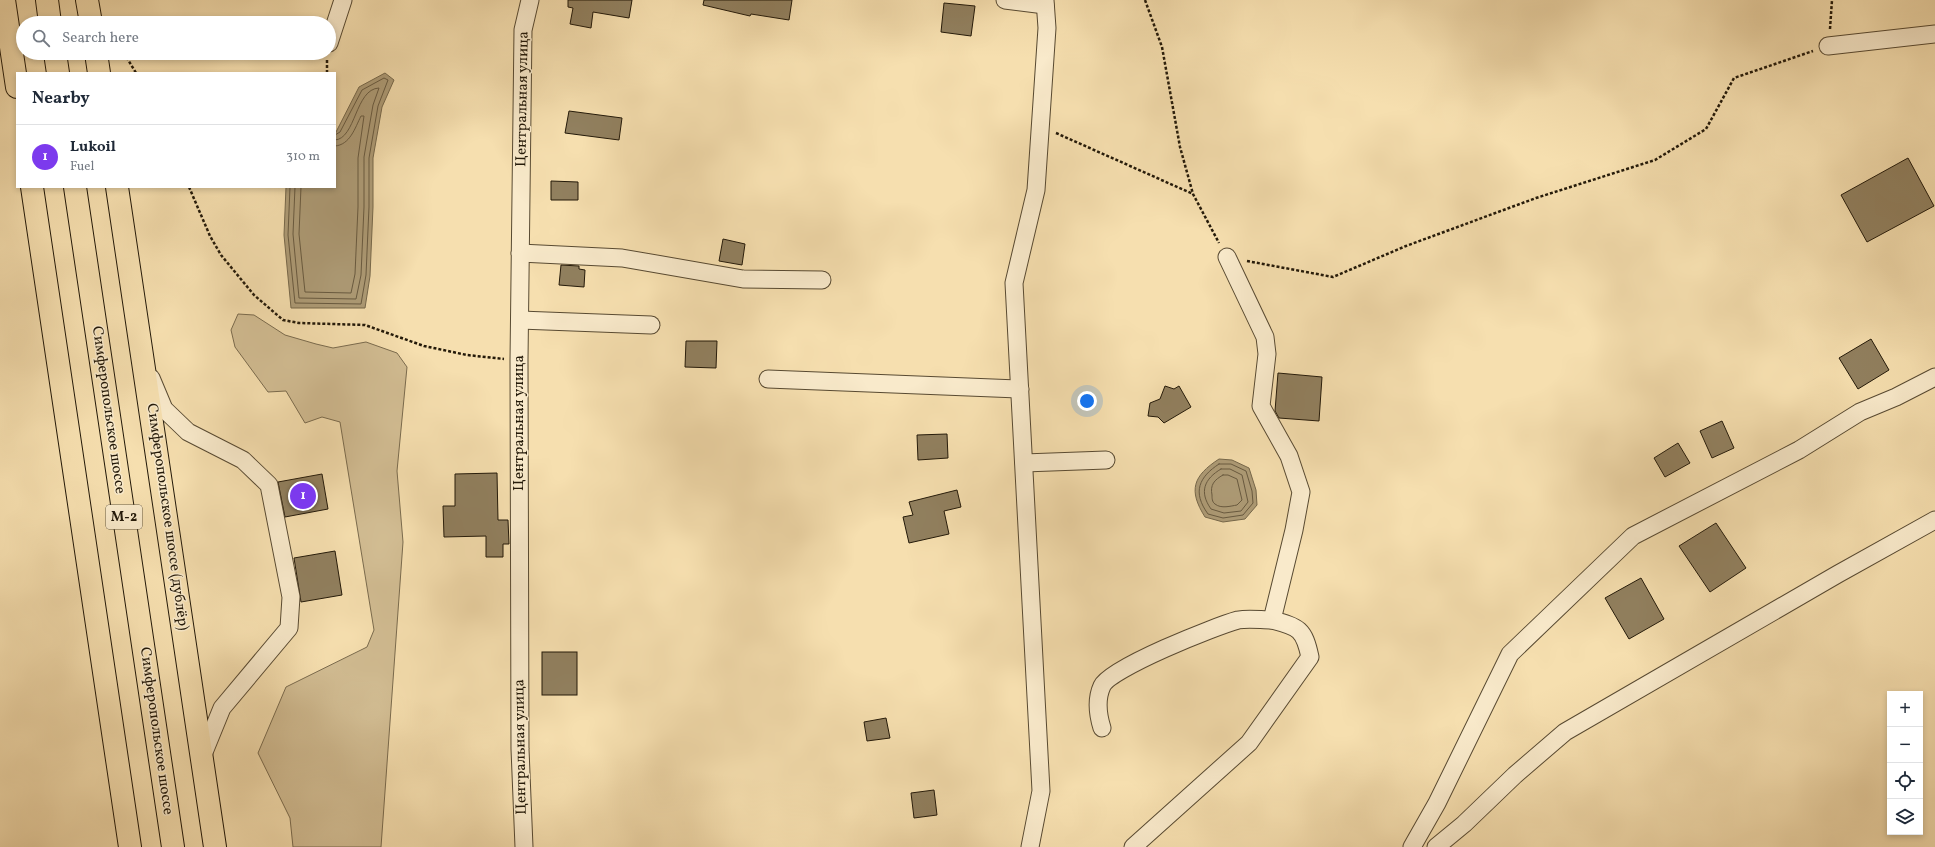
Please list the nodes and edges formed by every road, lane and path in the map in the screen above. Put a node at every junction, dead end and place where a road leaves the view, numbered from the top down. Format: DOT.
graph roads {
  1 [pos="4,0"];
  2 [pos="47,0"];
  3 [pos="87,0"];
  4 [pos="343,0"];
  5 [pos="530,0"];
  6 [pos="1005,0"];
  7 [pos="1145,0"];
  8 [pos="1832,0"];
  9 [pos="1045,3"];
  10 [pos="49,16"];
  11 [pos="90,16"];
  12 [pos="336,22"];
  13 [pos="1935,34"];
  14 [pos="1828,46"];
  15 [pos="56,60"];
  16 [pos="97,60"];
  17 [pos="128,60"];
  18 [pos="327,60"];
  19 [pos="58,72"];
  20 [pos="99,72"];
  21 [pos="135,72"];
  22 [pos="327,72"];
  23 [pos="16,80"];
  24 [pos="1040,126"];
  25 [pos="32,188"];
  26 [pos="75,188"];
  27 [pos="117,188"];
  28 [pos="189,188"];
  29 [pos="1193,194"];
  30 [pos="520,253"];
  31 [pos="1227,257"];
  32 [pos="822,280"];
  33 [pos="520,320"];
  34 [pos="650,325"];
  35 [pos="144,359"];
  36 [pos="519,360"];
  37 [pos="1935,377"];
  38 [pos="768,379"];
  39 [pos="1020,389"];
  40 [pos="1106,460"];
  41 [pos="1024,463"];
  42 [pos="1935,520"];
  43 [pos="1272,620"];
  44 [pos="1102,728"];
  45 [pos="202,757"];
  46 [pos="130,847"];
  47 [pos="173,847"];
  48 [pos="215,847"];
  49 [pos="524,847"];
  50 [pos="1030,847"];
  51 [pos="1133,847"];
  52 [pos="1412,847"];
  53 [pos="1436,847"];
  1 -- 23 [label="main road"];
  2 -- 10 [label="main road"];
  3 -- 11 [label="main road"];
  4 -- 12 [label="street"];
  5 -- 30 [label="street, Центральная улица"];
  6 -- 9 [label="street"];
  7 -- 29 [label="path"];
  8 -- 14 [label="path"];
  9 -- 24 [label="street"];
  13 -- 14 [label="street"];
  14 -- 31 [label="path"];
  15 -- 19 [label="main road"];
  16 -- 20 [label="main road"];
  17 -- 21 [label="path"];
  18 -- 22 [label="path"];
  24 -- 29 [label="path"];
  24 -- 39 [label="street"];
  25 -- 46 [label="main road"];
  26 -- 47 [label="main road, Симферопольское шоссе / М-2"];
  27 -- 35 [label="main road, Симферопольское шоссе (дублёр)"];
  28 -- 36 [label="path"];
  29 -- 31 [label="path"];
  30 -- 32 [label="street"];
  30 -- 33 [label="street, Центральная улица"];
  31 -- 43 [label="street"];
  33 -- 34 [label="street"];
  33 -- 36 [label="street, Центральная улица"];
  35 -- 45 [label="main road, Симферопольское шоссе (дублёр)"];
  35 -- 45 [label="street"];
  36 -- 49 [label="street, Центральная улица"];
  37 -- 52 [label="street"];
  38 -- 39 [label="street"];
  39 -- 41 [label="street"];
  40 -- 41 [label="street"];
  41 -- 50 [label="street"];
  42 -- 53 [label="street"];
  43 -- 44 [label="street"];
  43 -- 51 [label="street"];
  45 -- 48 [label="main road, Симферопольское шоссе (дублёр)"];
}
